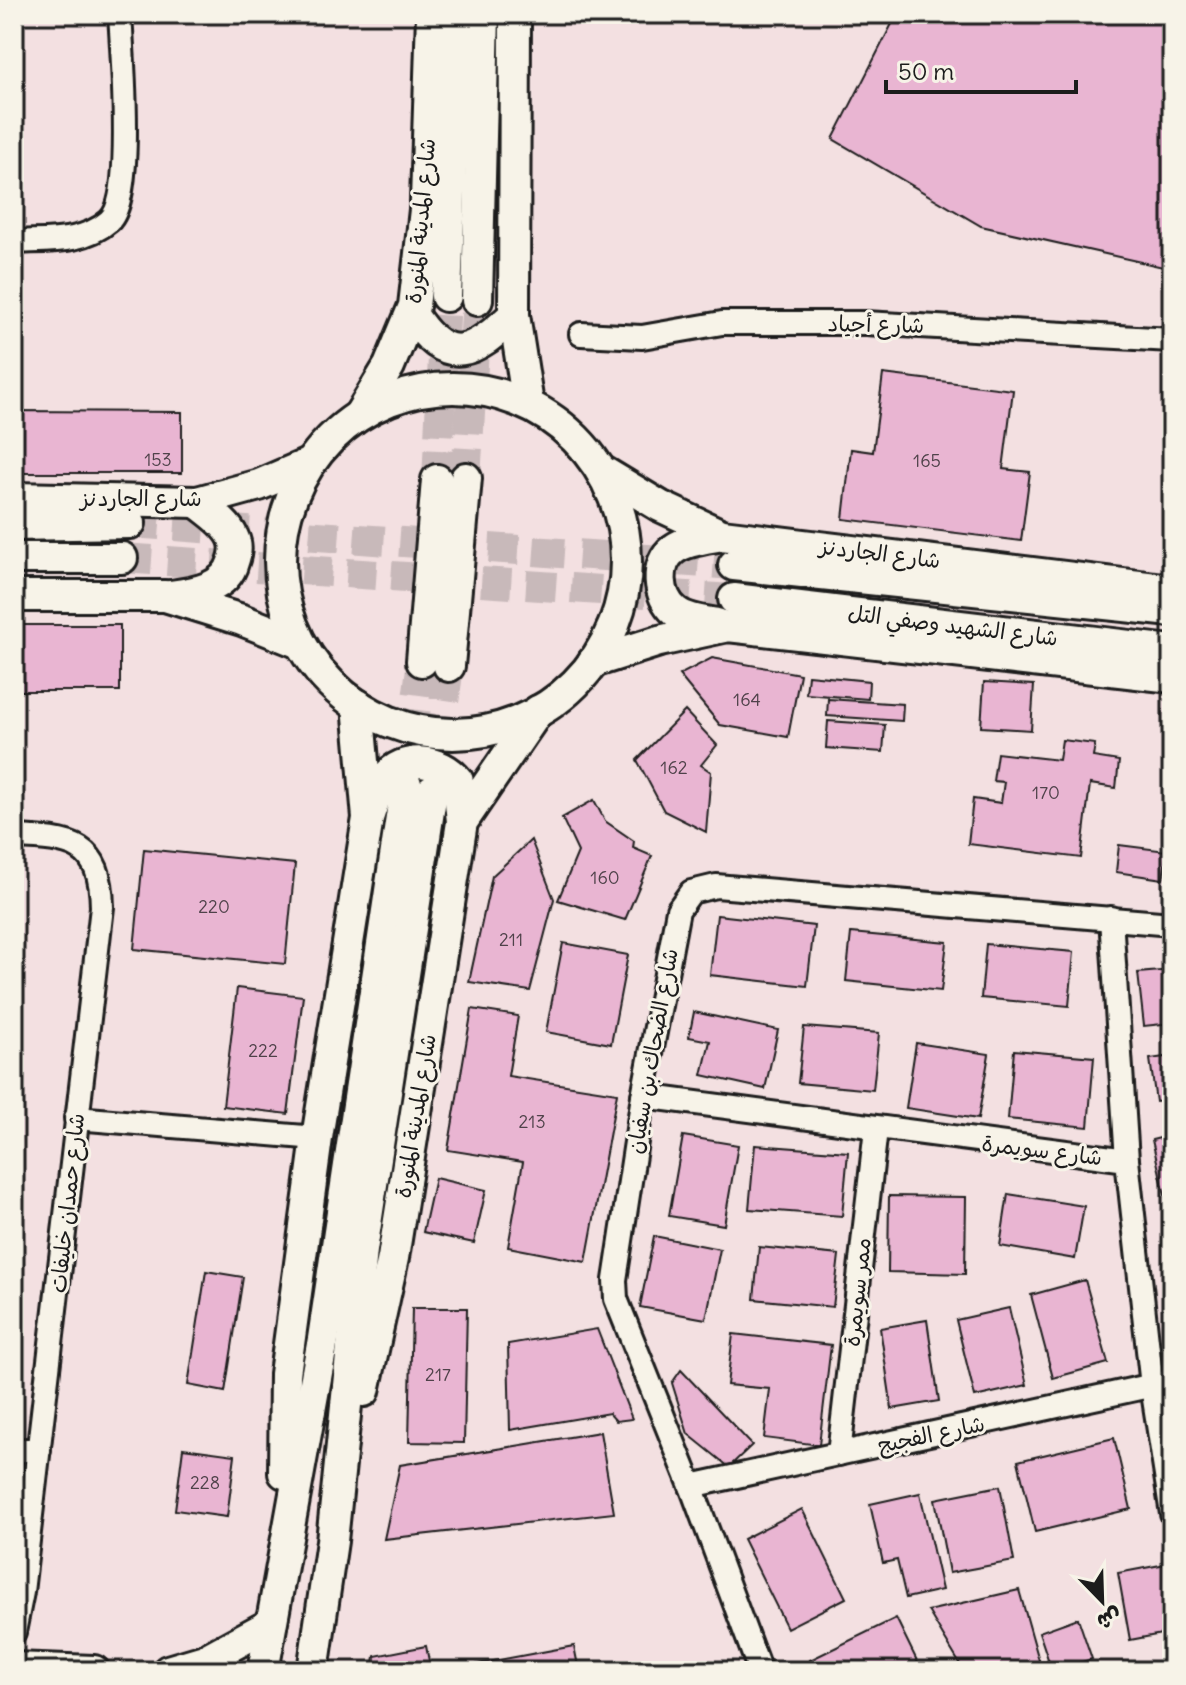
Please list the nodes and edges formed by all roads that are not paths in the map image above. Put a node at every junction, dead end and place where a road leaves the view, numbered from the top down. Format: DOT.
graph roads {
  1 [pos="120,14"];
  2 [pos="432,14"];
  3 [pos="457,14"];
  4 [pos="484,14"];
  5 [pos="515,14"];
  6 [pos="14,242"];
  7 [pos="446,296"];
  8 [pos="477,300"];
  9 [pos="412,314"];
  10 [pos="514,315"];
  11 [pos="581,334"];
  12 [pos="1172,340"];
  13 [pos="528,404"];
  14 [pos="359,415"];
  15 [pos="310,463"];
  16 [pos="602,471"];
  17 [pos="452,479"];
  18 [pos="14,498"];
  19 [pos="197,502"];
  20 [pos="130,523"];
  21 [pos="14,525"];
  22 [pos="722,535"];
  23 [pos="14,558"];
  24 [pos="122,558"];
  25 [pos="734,565"];
  26 [pos="1172,590"];
  27 [pos="14,596"];
  28 [pos="165,596"];
  29 [pos="1172,611"];
  30 [pos="731,612"];
  31 [pos="300,643"];
  32 [pos="1172,651"];
  33 [pos="593,662"];
  34 [pos="436,663"];
  35 [pos="1172,677"];
  36 [pos="358,705"];
  37 [pos="539,711"];
  38 [pos="368,818"];
  39 [pos="462,822"];
  40 [pos="14,837"];
  41 [pos="1111,918"];
  42 [pos="1172,924"];
  43 [pos="643,1096"];
  44 [pos="76,1118"];
  45 [pos="876,1129"];
  46 [pos="317,1138"];
  47 [pos="1127,1160"];
  48 [pos="1162,1383"];
  49 [pos="14,1450"];
  50 [pos="39,1450"];
  51 [pos="839,1454"];
  52 [pos="691,1486"];
  53 [pos="1172,1514"];
  54 [pos="332,1541"];
  55 [pos="284,1547"];
  56 [pos="271,1624"];
  57 [pos="14,1632"];
  58 [pos="14,1668"];
  59 [pos="94,1671"];
  60 [pos="168,1671"];
  61 [pos="263,1671"];
  62 [pos="313,1671"];
  63 [pos="760,1671"];
  1 -- 6 [label="street"];
  2 -- 9 [label="street, شارع المدينة المنورة"];
  3 -- 7 [label="street, شارع المدينة المنورة"];
  4 -- 8 [label="street"];
  5 -- 10 [label="street"];
  9 -- 10 [label="street"];
  9 -- 14 [label="street, شارع المدينة المنورة"];
  10 -- 13 [label="street"];
  11 -- 12 [label="street, شارع أجياد"];
  13 -- 14 [label="street"];
  13 -- 16 [label="street"];
  14 -- 15 [label="street"];
  15 -- 19 [label="street, شارع الجاردنز"];
  15 -- 31 [label="street"];
  16 -- 22 [label="street, شارع الجاردنز"];
  16 -- 33 [label="street"];
  17 -- 34 [label="street"];
  18 -- 19 [label="street, شارع الجاردنز"];
  19 -- 28 [label="street"];
  20 -- 21 [label="street"];
  22 -- 26 [label="street, شارع الجاردنز"];
  22 -- 30 [label="street"];
  23 -- 24 [label="street"];
  25 -- 29 [label="street, شارع الشهيد وصفي التل"];
  27 -- 28 [label="street"];
  28 -- 31 [label="street"];
  30 -- 32 [label="street, شارع الشهيد وصفي التل"];
  30 -- 33 [label="street"];
  30 -- 35 [label="street"];
  31 -- 36 [label="street"];
  33 -- 37 [label="street"];
  36 -- 37 [label="street"];
  36 -- 38 [label="street, شارع المدينة المنورة"];
  37 -- 39 [label="street, شارع المدينة المنورة"];
  38 -- 39 [label="street"];
  38 -- 46 [label="street, شارع المدينة المنورة"];
  39 -- 54 [label="street, شارع المدينة المنورة"];
  40 -- 44 [label="street, شارع حمدان خليفات"];
  41 -- 42 [label="street, شارع الضحاك بن سفيان"];
  41 -- 43 [label="street, شارع الضحاك بن سفيان"];
  41 -- 47 [label="street"];
  43 -- 45 [label="street, شارع سويمرة"];
  43 -- 52 [label="street, شارع الضحاك بن سفيان"];
  44 -- 46 [label="street"];
  44 -- 50 [label="street, شارع حمدان خليفات"];
  45 -- 47 [label="street, شارع سويمرة"];
  45 -- 51 [label="street, ممر سويمرة"];
  46 -- 55 [label="street, شارع المدينة المنورة"];
  47 -- 48 [label="street, شارع سويمرة"];
  48 -- 51 [label="street, شارع الفجيج"];
  48 -- 53 [label="street, شارع سويمرة"];
  49 -- 50 [label="street"];
  50 -- 57 [label="street, شارع حمدان خليفات"];
  51 -- 52 [label="street, شارع الفجيج"];
  52 -- 63 [label="street, شارع الضحاك بن سفيان"];
  54 -- 55 [label="street, شارع المدينة المنورة"];
  54 -- 62 [label="street, شارع المدينة المنورة"];
  55 -- 56 [label="street, شارع المدينة المنورة"];
  56 -- 60 [label="street"];
  56 -- 61 [label="street, شارع المدينة المنورة"];
  58 -- 59 [label="street"];
}
